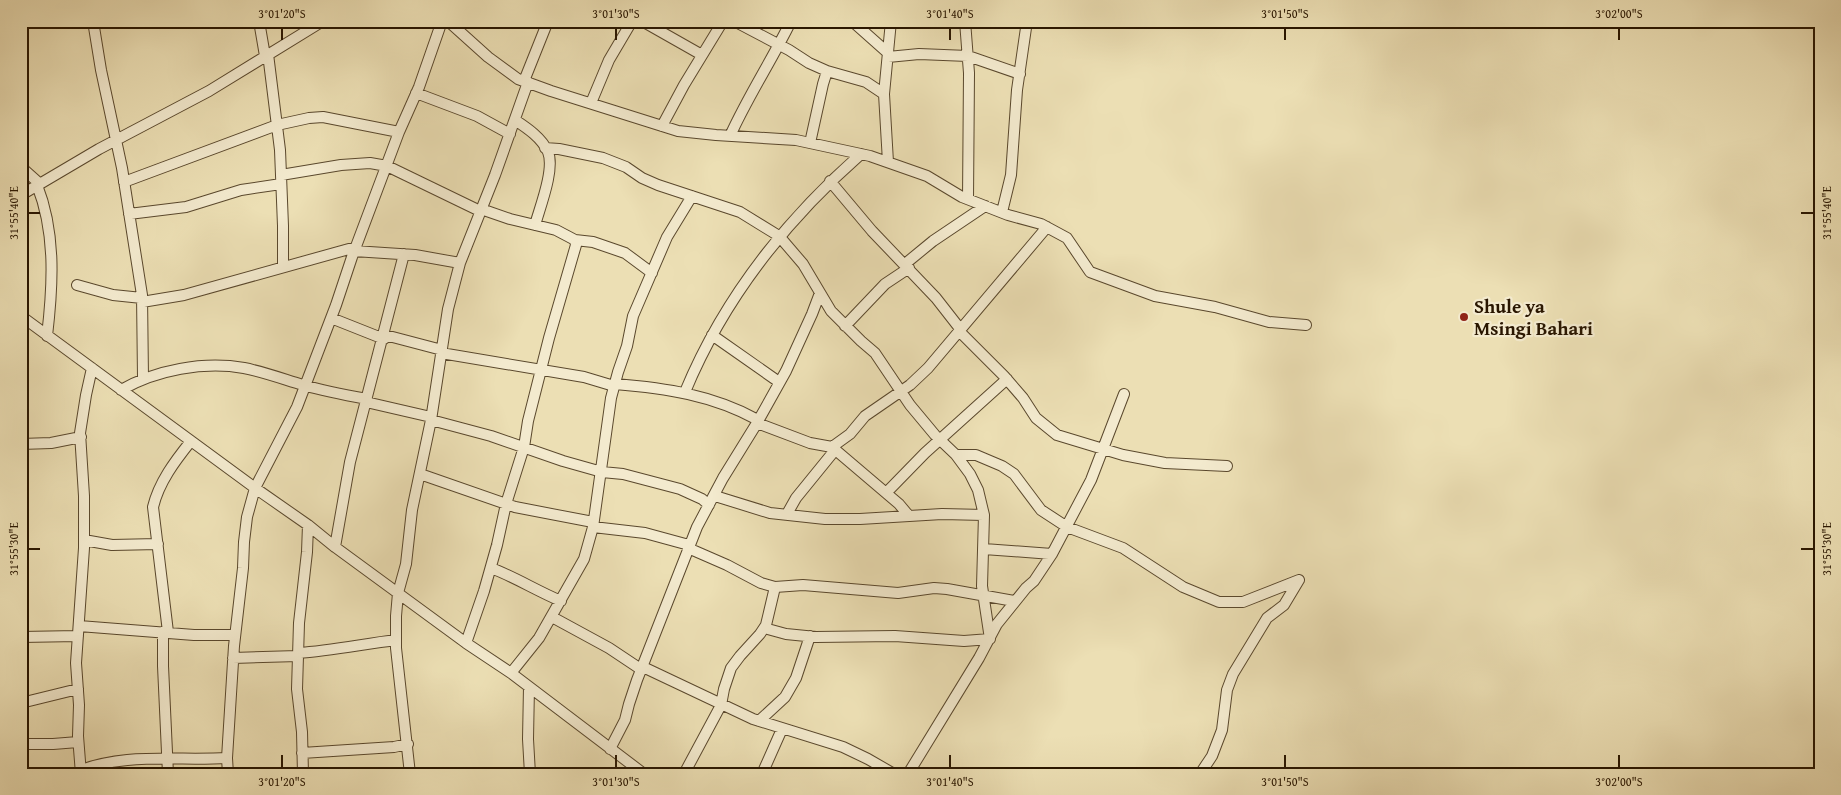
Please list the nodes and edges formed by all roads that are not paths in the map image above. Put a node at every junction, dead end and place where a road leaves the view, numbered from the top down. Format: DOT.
graph roads {
  1 [pos="93,21"];
  2 [pos="259,21"];
  3 [pos="323,21"];
  4 [pos="442,21"];
  5 [pos="448,21"];
  6 [pos="548,21"];
  7 [pos="632,21"];
  8 [pos="642,21"];
  9 [pos="734,21"];
  10 [pos="790,21"];
  11 [pos="852,21"];
  12 [pos="891,21"];
  13 [pos="965,21"];
  14 [pos="1027,21"];
  15 [pos="722,22"];
  16 [pos="779,44"];
  17 [pos="267,55"];
  18 [pos="702,55"];
  19 [pos="888,55"];
  20 [pos="968,56"];
  21 [pos="827,71"];
  22 [pos="1020,74"];
  23 [pos="526,82"];
  24 [pos="416,93"];
  25 [pos="884,94"];
  26 [pos="591,103"];
  27 [pos="515,120"];
  28 [pos="277,124"];
  29 [pos="662,126"];
  30 [pos="399,132"];
  31 [pos="510,134"];
  32 [pos="730,136"];
  33 [pos="116,140"];
  34 [pos="810,143"];
  35 [pos="545,148"];
  36 [pos="860,154"];
  37 [pos="888,162"];
  38 [pos="387,166"];
  39 [pos="21,167"];
  40 [pos="281,180"];
  41 [pos="830,181"];
  42 [pos="124,182"];
  43 [pos="39,184"];
  44 [pos="21,195"];
  45 [pos="692,196"];
  46 [pos="968,199"];
  47 [pos="985,206"];
  48 [pos="480,210"];
  49 [pos="1002,212"];
  50 [pos="129,214"];
  51 [pos="535,225"];
  52 [pos="1047,228"];
  53 [pos="779,236"];
  54 [pos="574,240"];
  55 [pos="355,249"];
  56 [pos="404,254"];
  57 [pos="460,263"];
  58 [pos="907,266"];
  59 [pos="283,267"];
  60 [pos="652,272"];
  61 [pos="77,285"];
  62 [pos="820,293"];
  63 [pos="142,300"];
  64 [pos="21,316"];
  65 [pos="331,318"];
  66 [pos="1306,325"];
  67 [pos="846,326"];
  68 [pos="960,330"];
  69 [pos="712,335"];
  70 [pos="47,336"];
  71 [pos="384,337"];
  72 [pos="441,351"];
  73 [pos="92,368"];
  74 [pos="542,370"];
  75 [pos="143,378"];
  76 [pos="1007,379"];
  77 [pos="779,382"];
  78 [pos="305,385"];
  79 [pos="615,385"];
  80 [pos="121,390"];
  81 [pos="900,391"];
  82 [pos="685,392"];
  83 [pos="1124,394"];
  84 [pos="366,401"];
  85 [pos="431,419"];
  86 [pos="758,422"];
  87 [pos="80,437"];
  88 [pos="940,439"];
  89 [pos="191,441"];
  90 [pos="21,444"];
  91 [pos="524,447"];
  92 [pos="834,448"];
  93 [pos="1103,449"];
  94 [pos="956,454"];
  95 [pos="1227,466"];
  96 [pos="602,472"];
  97 [pos="420,474"];
  98 [pos="255,488"];
  99 [pos="886,493"];
  100 [pos="715,496"];
  101 [pos="506,504"];
  102 [pos="709,505"];
  103 [pos="787,514"];
  104 [pos="984,515"];
  105 [pos="909,516"];
  106 [pos="593,524"];
  107 [pos="308,525"];
  108 [pos="1067,526"];
  109 [pos="84,540"];
  110 [pos="158,544"];
  111 [pos="335,547"];
  112 [pos="689,547"];
  113 [pos="984,549"];
  114 [pos="1052,554"];
  115 [pos="491,568"];
  116 [pos="775,586"];
  117 [pos="398,593"];
  118 [pos="983,596"];
  119 [pos="561,601"];
  120 [pos="1014,601"];
  121 [pos="552,617"];
  122 [pos="764,628"];
  123 [pos="78,631"];
  124 [pos="165,632"];
  125 [pos="235,635"];
  126 [pos="810,636"];
  127 [pos="21,637"];
  128 [pos="990,639"];
  129 [pos="396,640"];
  130 [pos="466,643"];
  131 [pos="298,654"];
  132 [pos="233,658"];
  133 [pos="642,668"];
  134 [pos="511,673"];
  135 [pos="529,688"];
  136 [pos="78,689"];
  137 [pos="21,703"];
  138 [pos="721,705"];
  139 [pos="759,721"];
  140 [pos="782,729"];
  141 [pos="78,742"];
  142 [pos="21,744"];
  143 [pos="408,744"];
  144 [pos="610,749"];
  145 [pos="302,753"];
  146 [pos="226,758"];
  147 [pos="169,759"];
  148 [pos="78,773"];
  149 [pos="168,774"];
  150 [pos="228,774"];
  151 [pos="303,774"];
  152 [pos="410,774"];
  153 [pos="530,774"];
  154 [pos="644,774"];
  155 [pos="684,774"];
  156 [pos="762,774"];
  157 [pos="894,774"];
  158 [pos="908,774"];
  159 [pos="1200,774"];
  1 -- 33 [label="street"];
  2 -- 17 [label="street"];
  3 -- 17 [label="street"];
  4 -- 24 [label="street"];
  5 -- 23 [label="street"];
  6 -- 23 [label="street"];
  7 -- 26 [label="street"];
  8 -- 18 [label="street"];
  9 -- 16 [label="street"];
  10 -- 16 [label="street"];
  11 -- 19 [label="street"];
  12 -- 19 [label="street"];
  13 -- 20 [label="street"];
  14 -- 22 [label="street"];
  15 -- 18 [label="street"];
  16 -- 21 [label="street"];
  16 -- 32 [label="street"];
  17 -- 28 [label="street"];
  17 -- 33 [label="street"];
  18 -- 29 [label="street"];
  19 -- 20 [label="street"];
  19 -- 25 [label="street"];
  20 -- 22 [label="street"];
  20 -- 46 [label="street"];
  21 -- 25 [label="street"];
  21 -- 34 [label="street"];
  22 -- 49 [label="street"];
  23 -- 26 [label="street"];
  23 -- 27 [label="street"];
  24 -- 30 [label="street"];
  24 -- 31 [label="street"];
  25 -- 37 [label="street"];
  26 -- 29 [label="street"];
  27 -- 31 [label="street"];
  27 -- 35 [label="street"];
  28 -- 30 [label="street"];
  28 -- 40 [label="street"];
  28 -- 42 [label="street"];
  29 -- 32 [label="street"];
  30 -- 38 [label="street"];
  31 -- 48 [label="street"];
  32 -- 34 [label="street"];
  33 -- 42 [label="street"];
  33 -- 43 [label="street"];
  34 -- 36 [label="street"];
  35 -- 45 [label="street"];
  35 -- 51 [label="street"];
  36 -- 37 [label="street"];
  36 -- 41 [label="street"];
  37 -- 46 [label="street"];
  38 -- 40 [label="street"];
  38 -- 48 [label="street"];
  38 -- 55 [label="street"];
  39 -- 43 [label="street"];
  40 -- 50 [label="street"];
  40 -- 59 [label="street"];
  41 -- 53 [label="street"];
  41 -- 58 [label="street"];
  42 -- 50 [label="street"];
  43 -- 44 [label="street"];
  43 -- 70 [label="street"];
  45 -- 53 [label="street"];
  45 -- 60 [label="street"];
  46 -- 47 [label="street"];
  47 -- 49 [label="street"];
  47 -- 58 [label="street"];
  48 -- 51 [label="street"];
  48 -- 57 [label="street"];
  49 -- 52 [label="street"];
  50 -- 63 [label="street"];
  51 -- 54 [label="street"];
  52 -- 66 [label="street"];
  52 -- 68 [label="street"];
  53 -- 62 [label="street"];
  53 -- 69 [label="street"];
  54 -- 60 [label="street"];
  54 -- 74 [label="street"];
  55 -- 56 [label="street"];
  55 -- 59 [label="street"];
  55 -- 65 [label="street"];
  56 -- 57 [label="street"];
  56 -- 71 [label="street"];
  57 -- 72 [label="street"];
  58 -- 67 [label="street"];
  58 -- 68 [label="street"];
  59 -- 63 [label="street"];
  60 -- 79 [label="street"];
  61 -- 63 [label="street"];
  62 -- 67 [label="street"];
  62 -- 77 [label="street"];
  63 -- 75 [label="street"];
  64 -- 70 [label="street"];
  65 -- 71 [label="street"];
  65 -- 78 [label="street"];
  67 -- 81 [label="street"];
  68 -- 76 [label="street"];
  68 -- 81 [label="street"];
  69 -- 77 [label="street"];
  69 -- 82 [label="street"];
  70 -- 73 [label="street"];
  71 -- 72 [label="street"];
  71 -- 84 [label="street"];
  72 -- 74 [label="street"];
  72 -- 85 [label="street"];
  73 -- 80 [label="street"];
  73 -- 87 [label="street"];
  74 -- 79 [label="street"];
  74 -- 91 [label="street"];
  75 -- 78 [label="street"];
  75 -- 80 [label="street"];
  76 -- 88 [label="street"];
  76 -- 93 [label="street"];
  77 -- 86 [label="street"];
  78 -- 84 [label="street"];
  78 -- 98 [label="street"];
  79 -- 82 [label="street"];
  79 -- 96 [label="street"];
  80 -- 89 [label="street"];
  81 -- 88 [label="street"];
  81 -- 92 [label="street"];
  82 -- 86 [label="street"];
  83 -- 93 [label="street"];
  84 -- 85 [label="street"];
  84 -- 111 [label="street"];
  85 -- 91 [label="street"];
  85 -- 97 [label="street"];
  86 -- 92 [label="street"];
  86 -- 100 [label="street"];
  87 -- 90 [label="street"];
  87 -- 109 [label="street"];
  88 -- 94 [label="street"];
  88 -- 99 [label="street"];
  89 -- 98 [label="street"];
  89 -- 110 [label="street"];
  91 -- 96 [label="street"];
  91 -- 101 [label="street"];
  92 -- 99 [label="street"];
  92 -- 103 [label="street"];
  93 -- 95 [label="street"];
  93 -- 108 [label="street"];
  94 -- 104 [label="street"];
  94 -- 108 [label="street"];
  96 -- 102 [label="street"];
  96 -- 106 [label="street"];
  97 -- 101 [label="street"];
  97 -- 117 [label="street"];
  98 -- 107 [label="street"];
  98 -- 125 [label="street"];
  99 -- 105 [label="street"];
  100 -- 102 [label="street"];
  100 -- 103 [label="street"];
  101 -- 106 [label="street"];
  101 -- 115 [label="street"];
  102 -- 112 [label="street"];
  103 -- 105 [label="street"];
  104 -- 105 [label="street"];
  104 -- 113 [label="street"];
  106 -- 112 [label="street"];
  106 -- 119 [label="street"];
  107 -- 111 [label="street"];
  107 -- 131 [label="street"];
  108 -- 114 [label="street"];
  108 -- 159 [label="street"];
  109 -- 110 [label="street"];
  109 -- 123 [label="street"];
  110 -- 124 [label="street"];
  111 -- 117 [label="street"];
  112 -- 116 [label="street"];
  112 -- 133 [label="street"];
  113 -- 114 [label="street"];
  113 -- 118 [label="street"];
  114 -- 120 [label="street"];
  115 -- 119 [label="street"];
  115 -- 130 [label="street"];
  116 -- 118 [label="street"];
  116 -- 122 [label="street"];
  117 -- 129 [label="street"];
  117 -- 130 [label="street"];
  118 -- 120 [label="street"];
  118 -- 128 [label="street"];
  119 -- 121 [label="street"];
  120 -- 128 [label="street"];
  121 -- 133 [label="street"];
  121 -- 134 [label="street"];
  122 -- 126 [label="street"];
  122 -- 138 [label="street"];
  123 -- 124 [label="street"];
  123 -- 127 [label="street"];
  123 -- 136 [label="street"];
  124 -- 125 [label="street"];
  124 -- 147 [label="street"];
  125 -- 132 [label="street"];
  126 -- 128 [label="street"];
  126 -- 139 [label="street"];
  128 -- 158 [label="street"];
  129 -- 131 [label="street"];
  129 -- 143 [label="street"];
  130 -- 134 [label="street"];
  131 -- 132 [label="street"];
  131 -- 145 [label="street"];
  132 -- 146 [label="street"];
  133 -- 138 [label="street"];
  133 -- 144 [label="street"];
  134 -- 135 [label="street"];
  135 -- 144 [label="street"];
  135 -- 153 [label="street"];
  136 -- 137 [label="street"];
  136 -- 141 [label="street"];
  138 -- 139 [label="street"];
  138 -- 155 [label="street"];
  139 -- 140 [label="street"];
  140 -- 156 [label="street"];
  140 -- 157 [label="street"];
  141 -- 142 [label="street"];
  141 -- 148 [label="street"];
  143 -- 145 [label="street"];
  143 -- 152 [label="street"];
  144 -- 154 [label="street"];
  145 -- 151 [label="street"];
  146 -- 147 [label="street"];
  146 -- 150 [label="street"];
  147 -- 148 [label="street"];
  147 -- 149 [label="street"];
}
